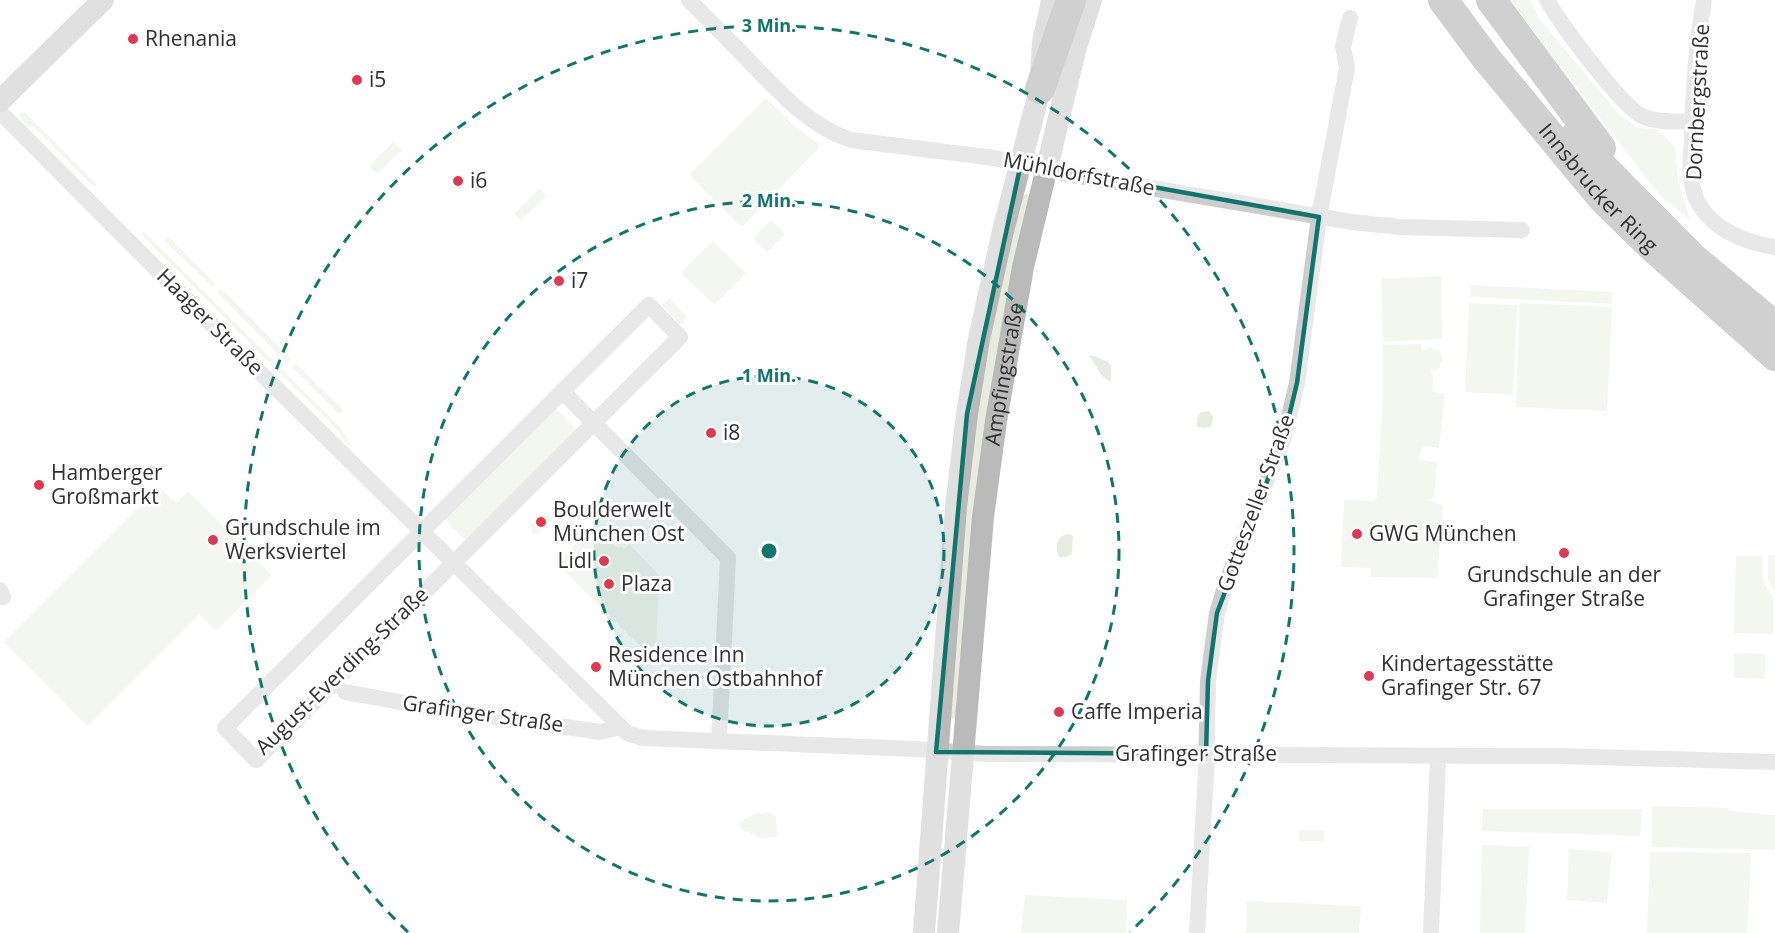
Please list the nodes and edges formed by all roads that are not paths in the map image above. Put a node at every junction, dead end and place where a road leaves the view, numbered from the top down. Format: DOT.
graph roads {
  1 [pos="103,0"];
  2 [pos="689,0"];
  3 [pos="1052,0"];
  4 [pos="1071,0"];
  5 [pos="1090,0"];
  6 [pos="1423,0"];
  7 [pos="1443,0"];
  8 [pos="1467,0"];
  9 [pos="1491,0"];
  10 [pos="1547,0"];
  11 [pos="1704,0"];
  12 [pos="1350,18"];
  13 [pos="1040,89"];
  14 [pos="0,101"];
  15 [pos="0,111"];
  16 [pos="1692,122"];
  17 [pos="1021,163"];
  18 [pos="1047,170"];
  19 [pos="1602,198"];
  20 [pos="1636,200"];
  21 [pos="1319,217"];
  22 [pos="1522,230"];
  23 [pos="1775,247"];
  24 [pos="1775,326"];
  25 [pos="1775,356"];
  26 [pos="562,392"];
  27 [pos="594,422"];
  28 [pos="422,531"];
  29 [pos="453,563"];
  30 [pos="345,692"];
  31 [pos="620,727"];
  32 [pos="719,741"];
  33 [pos="936,752"];
  34 [pos="962,753"];
  35 [pos="1206,754"];
  36 [pos="1438,756"];
  37 [pos="1775,762"];
  38 [pos="924,933"];
  39 [pos="948,933"];
  40 [pos="1197,933"];
  41 [pos="1431,933"];
  1 -- 14 [label="main road"];
  2 -- 17 [label="street, Mühldorfstraße"];
  3 -- 13 [label="main road, Ampfingstraße"];
  4 -- 13 [label="highway"];
  5 -- 18 [label="main road, Ampfingstraße"];
  6 -- 19 [label="highway"];
  7 -- 19 [label="highway, Innsbrucker Ring"];
  8 -- 20 [label="highway, Innsbrucker Ring"];
  9 -- 20 [label="highway"];
  10 -- 16 [label="street"];
  11 -- 16 [label="street, Dornbergstraße"];
  12 -- 21 [label="street, Gotteszeller Straße"];
  13 -- 17 [label="main road, Ampfingstraße"];
  15 -- 28 [label="street, Haager Straße"];
  16 -- 23 [label="street, Dornbergstraße"];
  17 -- 18 [label="street, Mühldorfstraße"];
  17 -- 33 [label="main road, Ampfingstraße"];
  18 -- 21 [label="street, Mühldorfstraße"];
  18 -- 34 [label="main road, Ampfingstraße"];
  19 -- 25 [label="highway, Innsbrucker Ring"];
  20 -- 24 [label="highway, Innsbrucker Ring"];
  21 -- 22 [label="street, Mühldorfstraße"];
  21 -- 35 [label="street, Gotteszeller Straße"];
  26 -- 27 [label="street"];
  26 -- 27 [label="street, August-Everding-Straße"];
  26 -- 28 [label="street, August-Everding-Straße"];
  27 -- 29 [label="street, August-Everding-Straße"];
  27 -- 32 [label="street"];
  28 -- 29 [label="street"];
  28 -- 29 [label="street, August-Everding-Straße"];
  29 -- 31 [label="street, Grafinger Straße"];
  30 -- 31 [label="street, Grafinger Straße"];
  31 -- 32 [label="street, Grafinger Straße"];
  32 -- 33 [label="street, Grafinger Straße"];
  33 -- 34 [label="street, Grafinger Straße"];
  33 -- 38 [label="main road, Ampfingstraße"];
  34 -- 35 [label="street, Grafinger Straße"];
  34 -- 39 [label="main road, Ampfingstraße"];
  35 -- 36 [label="street, Grafinger Straße"];
  35 -- 40 [label="street, Gotteszeller Straße"];
  36 -- 37 [label="street, Grafinger Straße"];
  36 -- 41 [label="street"];
}
